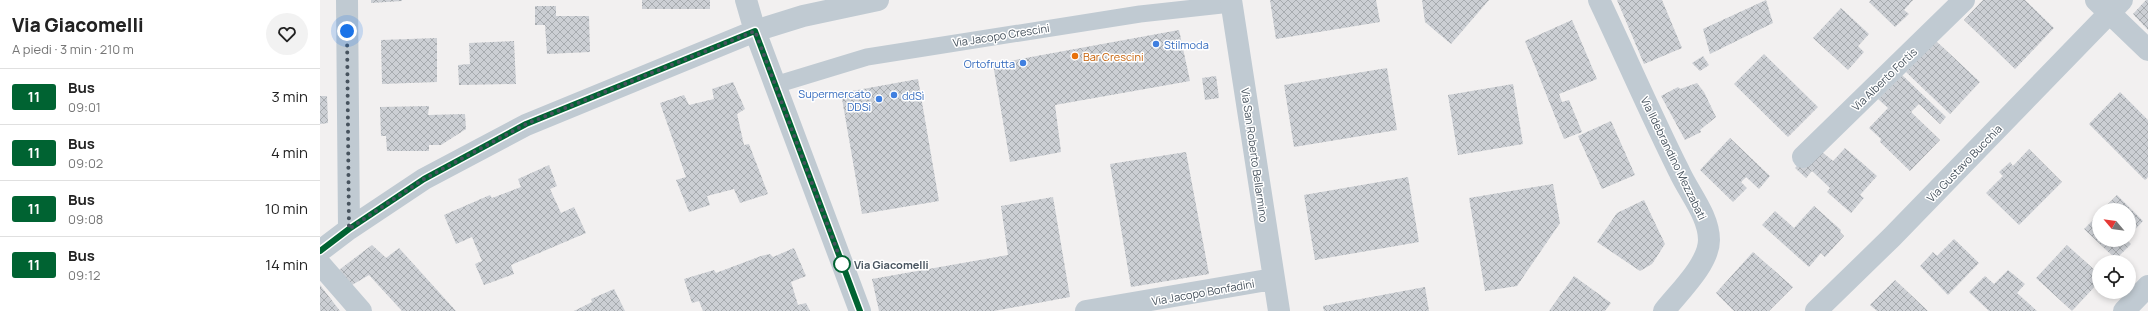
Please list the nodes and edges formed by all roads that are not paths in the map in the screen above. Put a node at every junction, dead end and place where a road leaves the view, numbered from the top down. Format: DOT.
graph roads {
  1 [pos="347,0"];
  2 [pos="746,0"];
  3 [pos="878,0"];
  4 [pos="1599,0"];
  5 [pos="1964,0"];
  6 [pos="1231,2"];
  7 [pos="2110,4"];
  8 [pos="755,31"];
  9 [pos="2148,50"];
  10 [pos="775,85"];
  11 [pos="1803,157"];
  12 [pos="349,229"];
  13 [pos="320,251"];
  14 [pos="320,264"];
  15 [pos="1273,279"];
  16 [pos="2148,286"];
  17 [pos="361,311"];
  18 [pos="860,311"];
  19 [pos="1086,311"];
  20 [pos="1279,311"];
  21 [pos="1664,311"];
  22 [pos="1816,311"];
  23 [pos="2124,311"];
  1 -- 12 [label="street"];
  2 -- 8 [label="street"];
  3 -- 8 [label="street"];
  4 -- 21 [label="street, Via Ildebrandino Mezzabati"];
  5 -- 11 [label="street, Via Alberto Fortis"];
  6 -- 10 [label="lane, Via Jacopo Crescini"];
  6 -- 15 [label="street, Via San Roberto Bellarmino"];
  7 -- 9 [label="street"];
  7 -- 22 [label="street, Via Gustavo Bucchia"];
  8 -- 10 [label="street"];
  8 -- 12 [label="street"];
  10 -- 18 [label="street"];
  12 -- 13 [label="street"];
  14 -- 17 [label="street"];
  15 -- 19 [label="street, Via Jacopo Bonfadini"];
  15 -- 20 [label="street, Via San Roberto Bellarmino"];
  16 -- 23 [label="street"];
}
